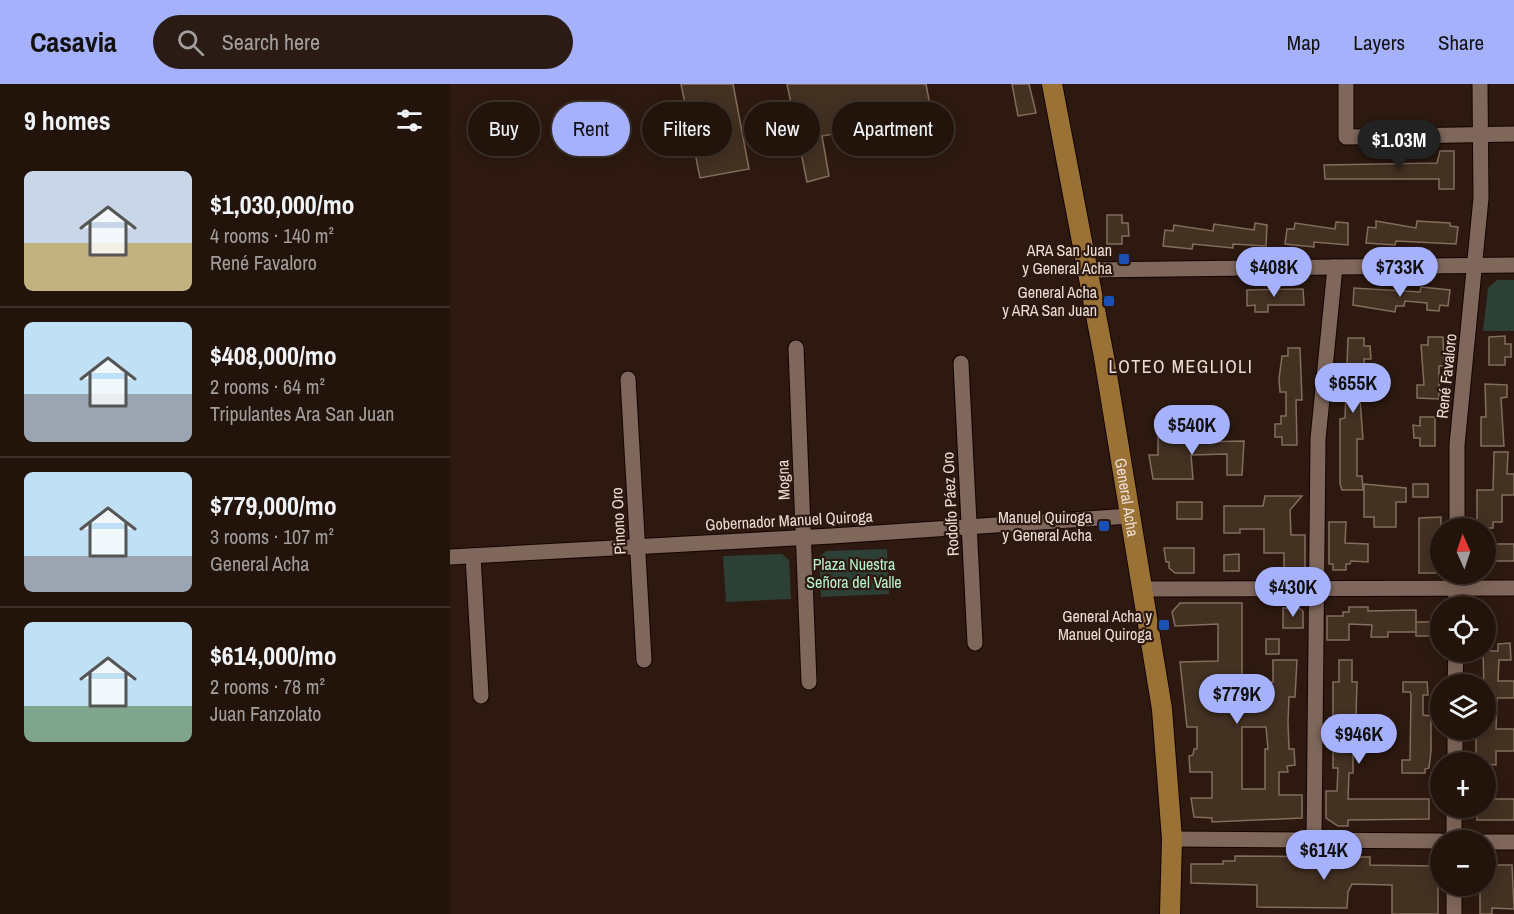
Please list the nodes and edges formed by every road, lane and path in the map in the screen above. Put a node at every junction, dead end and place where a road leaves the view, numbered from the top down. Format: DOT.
graph roads {
  1 [pos="1052,84"];
  2 [pos="1346,84"];
  3 [pos="1480,84"];
  4 [pos="1514,134"];
  5 [pos="1480,135"];
  6 [pos="1475,265"];
  7 [pos="1514,265"];
  8 [pos="1335,267"];
  9 [pos="1088,270"];
  10 [pos="796,348"];
  11 [pos="962,363"];
  12 [pos="628,379"];
  13 [pos="1131,516"];
  14 [pos="1457,518"];
  15 [pos="970,527"];
  16 [pos="803,538"];
  17 [pos="637,546"];
  18 [pos="473,556"];
  19 [pos="450,557"];
  20 [pos="1430,582"];
  21 [pos="1481,584"];
  22 [pos="1514,588"];
  23 [pos="1143,589"];
  24 [pos="1316,589"];
  25 [pos="975,643"];
  26 [pos="644,660"];
  27 [pos="809,682"];
  28 [pos="481,696"];
  29 [pos="1172,839"];
  30 [pos="1314,840"];
  31 [pos="1430,841"];
  32 [pos="1496,842"];
  33 [pos="1514,842"];
  34 [pos="1454,896"];
  35 [pos="1170,914"];
  36 [pos="1454,914"];
  1 -- 9 [label="main road, General Acha"];
  2 -- 5 [label="street"];
  3 -- 5 [label="street, René Favaloro"];
  4 -- 5 [label="street"];
  5 -- 6 [label="street, René Favaloro"];
  6 -- 7 [label="street"];
  6 -- 8 [label="street"];
  6 -- 14 [label="street, René Favaloro"];
  8 -- 9 [label="street"];
  8 -- 24 [label="street"];
  9 -- 13 [label="main road, General Acha"];
  10 -- 16 [label="street, Mogna"];
  11 -- 15 [label="street, Rodolfo Páez Oro"];
  12 -- 17 [label="street, Pinono Oro"];
  13 -- 15 [label="street, Gobernador Manuel Quiroga"];
  13 -- 23 [label="main road, General Acha"];
  15 -- 16 [label="street, Gobernador Manuel Quiroga"];
  15 -- 25 [label="street, Rodolfo Páez Oro"];
  16 -- 17 [label="street, Gobernador Manuel Quiroga"];
  16 -- 27 [label="street, Mogna"];
  17 -- 18 [label="street, Gobernador Manuel Quiroga"];
  17 -- 26 [label="street, Pinono Oro"];
  18 -- 19 [label="street, Gobernador Manuel Quiroga"];
  18 -- 28 [label="street"];
  20 -- 24 [label="street"];
  21 -- 22 [label="street"];
  23 -- 24 [label="street"];
  23 -- 29 [label="main road, General Acha"];
  24 -- 30 [label="street"];
  29 -- 30 [label="street"];
  29 -- 35 [label="main road, General Acha"];
  30 -- 31 [label="street"];
  32 -- 33 [label="street"];
  34 -- 36 [label="street"];
}
